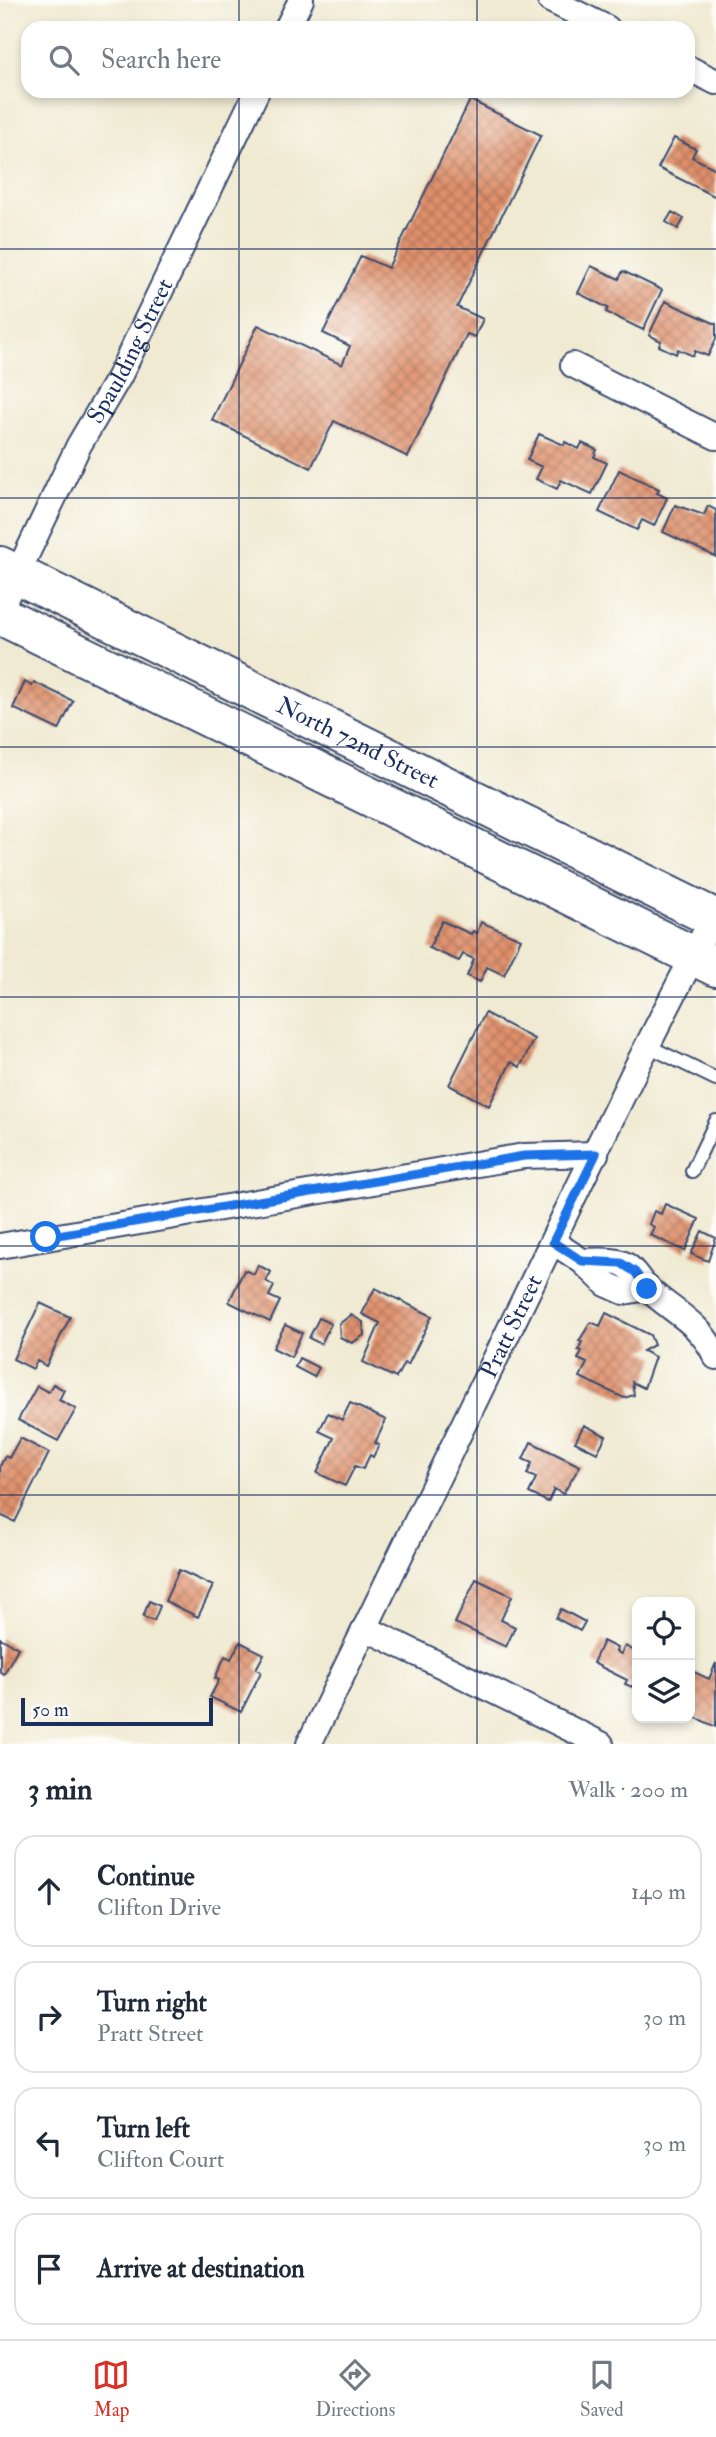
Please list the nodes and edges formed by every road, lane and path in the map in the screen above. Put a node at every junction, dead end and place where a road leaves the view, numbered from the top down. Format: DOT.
graph roads {
  1 [pos="301,0"];
  2 [pos="550,0"];
  3 [pos="291,21"];
  4 [pos="593,21"];
  5 [pos="695,72"];
  6 [pos="716,82"];
  7 [pos="254,98"];
  8 [pos="573,365"];
  9 [pos="716,437"];
  10 [pos="8,570"];
  11 [pos="0,612"];
  12 [pos="715,916"];
  13 [pos="705,961"];
  14 [pos="648,1046"];
  15 [pos="716,1079"];
  16 [pos="716,1121"];
  17 [pos="596,1154"];
  18 [pos="692,1171"];
  19 [pos="553,1242"];
  20 [pos="0,1246"];
  21 [pos="716,1357"];
  22 [pos="365,1628"];
  23 [pos="309,1744"];
  24 [pos="601,1744"];
  1 -- 3 [label="street"];
  2 -- 4 [label="street"];
  5 -- 6 [label="street"];
  7 -- 10 [label="street, Spaulding Street"];
  8 -- 9 [label="street"];
  10 -- 11 [label="street, Spaulding Street"];
  10 -- 12 [label="main road, North 72nd Street"];
  11 -- 13 [label="main road, North 72nd Street"];
  12 -- 13 [label="street, Pratt Street"];
  13 -- 14 [label="street, Pratt Street"];
  14 -- 15 [label="lane"];
  14 -- 17 [label="street, Pratt Street"];
  16 -- 18 [label="lane"];
  17 -- 19 [label="street, Pratt Street"];
  17 -- 20 [label="street"];
  19 -- 21 [label="street"];
  19 -- 22 [label="street, Pratt Street"];
  22 -- 23 [label="street, Pratt Street"];
  22 -- 24 [label="street"];
}
